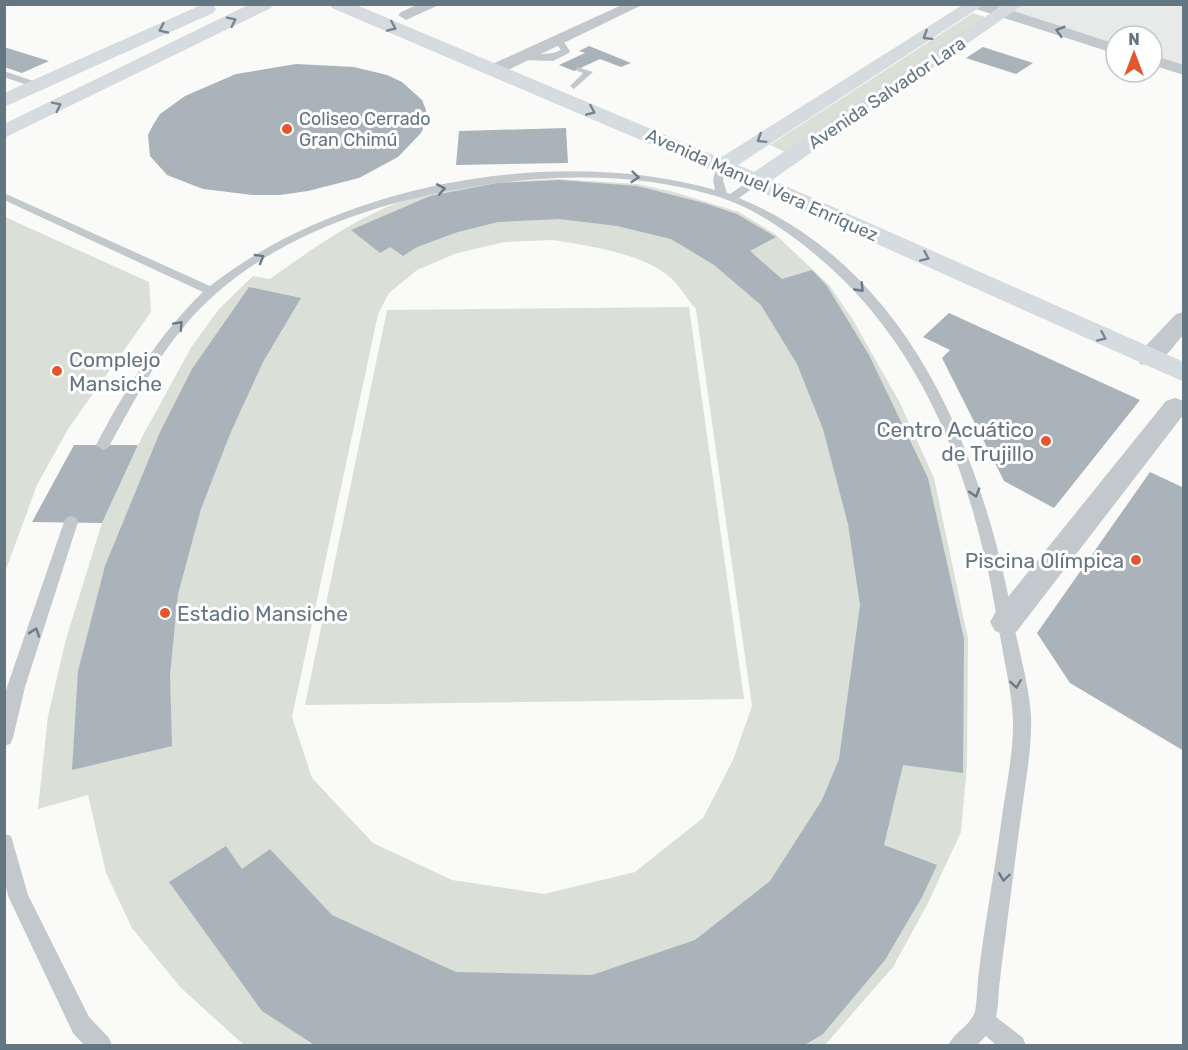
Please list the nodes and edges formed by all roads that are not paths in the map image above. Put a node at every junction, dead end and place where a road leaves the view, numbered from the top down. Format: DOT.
graph roads {
  1 [pos="217,4"];
  2 [pos="338,4"];
  3 [pos="381,4"];
  4 [pos="434,4"];
  5 [pos="637,4"];
  6 [pos="976,5"];
  7 [pos="266,6"];
  8 [pos="1010,9"];
  9 [pos="406,15"];
  10 [pos="558,40"];
  11 [pos="1104,44"];
  12 [pos="521,62"];
  13 [pos="1164,64"];
  14 [pos="494,70"];
  15 [pos="1184,70"];
  16 [pos="4,74"];
  17 [pos="570,84"];
  18 [pos="39,86"];
  19 [pos="4,101"];
  20 [pos="4,132"];
  21 [pos="729,161"];
  22 [pos="765,176"];
  23 [pos="4,196"];
  24 [pos="727,196"];
  25 [pos="211,291"];
  26 [pos="1184,319"];
  27 [pos="1166,349"];
  28 [pos="1184,373"];
  29 [pos="1175,406"];
  30 [pos="103,445"];
  31 [pos="71,522"];
  32 [pos="1006,622"];
  33 [pos="10,694"];
  34 [pos="4,738"];
  35 [pos="4,843"];
  36 [pos="12,894"];
  37 [pos="984,1021"];
  38 [pos="101,1046"];
  39 [pos="958,1046"];
  40 [pos="1015,1046"];
  1 -- 18 [label="main road, one-way"];
  2 -- 14 [label="main road, Avenida Manuel Vera Enríquez, one-way"];
  3 -- 9 [label="main road, Avenida Manuel Vera Enríquez"];
  4 -- 9 [label="street"];
  5 -- 10 [label="street"];
  6 -- 8 [label="street"];
  6 -- 21 [label="main road, Avenida Salvador Lara, one-way"];
  20 -- 7 [label="main road, one-way"];
  11 -- 8 [label="street, one-way"];
  8 -- 22 [label="main road, Avenida Salvador Lara"];
  9 -- 12 [label="main road, Avenida Manuel Vera Enríquez"];
  10 -- 12 [label="street"];
  10 -- 12 [label="lane"];
  12 -- 14 [label="street"];
  12 -- 17 [label="main road, Avenida Manuel Vera Enríquez"];
  13 -- 15 [label="street"];
  14 -- 17 [label="main road, Avenida Manuel Vera Enríquez"];
  16 -- 18 [label="lane"];
  17 -- 21 [label="main road, Avenida Manuel Vera Enríquez"];
  18 -- 19 [label="main road"];
  21 -- 22 [label="main road, Avenida Manuel Vera Enríquez"];
  21 -- 24 [label="lane"];
  22 -- 24 [label="lane"];
  22 -- 27 [label="main road, Avenida Manuel Vera Enríquez"];
  23 -- 25 [label="lane"];
  25 -- 24 [label="lane, one-way"];
  24 -- 32 [label="lane, one-way"];
  30 -- 25 [label="lane, one-way"];
  26 -- 27 [label="street"];
  27 -- 28 [label="main road, Avenida Manuel Vera Enríquez"];
  29 -- 32 [label="street"];
  33 -- 31 [label="lane, one-way"];
  32 -- 37 [label="lane, one-way"];
  33 -- 34 [label="lane"];
  35 -- 36 [label="lane"];
  36 -- 38 [label="lane"];
  37 -- 39 [label="lane"];
  37 -- 40 [label="lane"];
}
